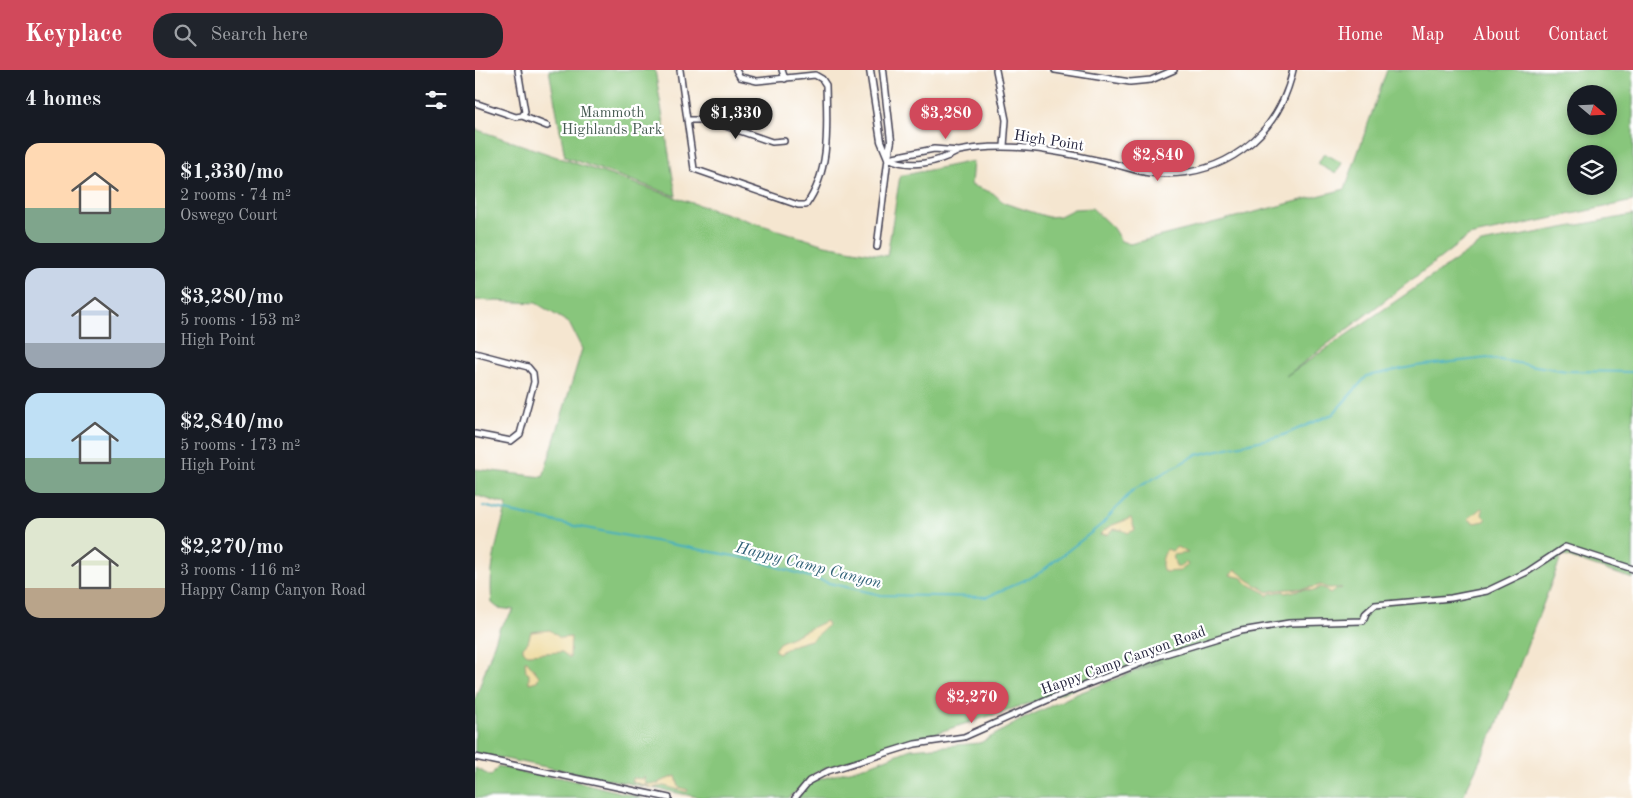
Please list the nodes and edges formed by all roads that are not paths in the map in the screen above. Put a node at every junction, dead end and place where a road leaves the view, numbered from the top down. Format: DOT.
graph roads {
  1 [pos="519,70"];
  2 [pos="680,70"];
  3 [pos="736,70"];
  4 [pos="782,70"];
  5 [pos="870,70"];
  6 [pos="883,70"];
  7 [pos="996,70"];
  8 [pos="1055,70"];
  9 [pos="1174,70"];
  10 [pos="1293,70"];
  11 [pos="785,79"];
  12 [pos="475,102"];
  13 [pos="522,116"];
  14 [pos="687,120"];
  15 [pos="547,126"];
  16 [pos="784,141"];
  17 [pos="1004,146"];
  18 [pos="937,150"];
  19 [pos="959,151"];
  20 [pos="888,158"];
  21 [pos="939,158"];
  22 [pos="877,248"];
  23 [pos="475,353"];
  24 [pos="475,434"];
  25 [pos="1633,568"];
  26 [pos="475,757"];
  27 [pos="669,798"];
  28 [pos="795,798"];
  1 -- 13 [label="street"];
  2 -- 14 [label="street"];
  3 -- 11 [label="street"];
  4 -- 11 [label="street"];
  5 -- 20 [label="street"];
  6 -- 20 [label="street"];
  7 -- 17 [label="street"];
  8 -- 9 [label="street"];
  10 -- 17 [label="street, High Point"];
  11 -- 14 [label="street"];
  12 -- 13 [label="street"];
  13 -- 15 [label="street"];
  14 -- 16 [label="street"];
  17 -- 19 [label="street, High Point"];
  18 -- 19 [label="street, High Point"];
  18 -- 20 [label="street, High Point"];
  18 -- 21 [label="street"];
  19 -- 21 [label="street, High Point"];
  20 -- 21 [label="street, High Point"];
  20 -- 22 [label="street"];
  23 -- 24 [label="street"];
  25 -- 28 [label="street, Happy Camp Canyon Road"];
  26 -- 27 [label="street"];
}
